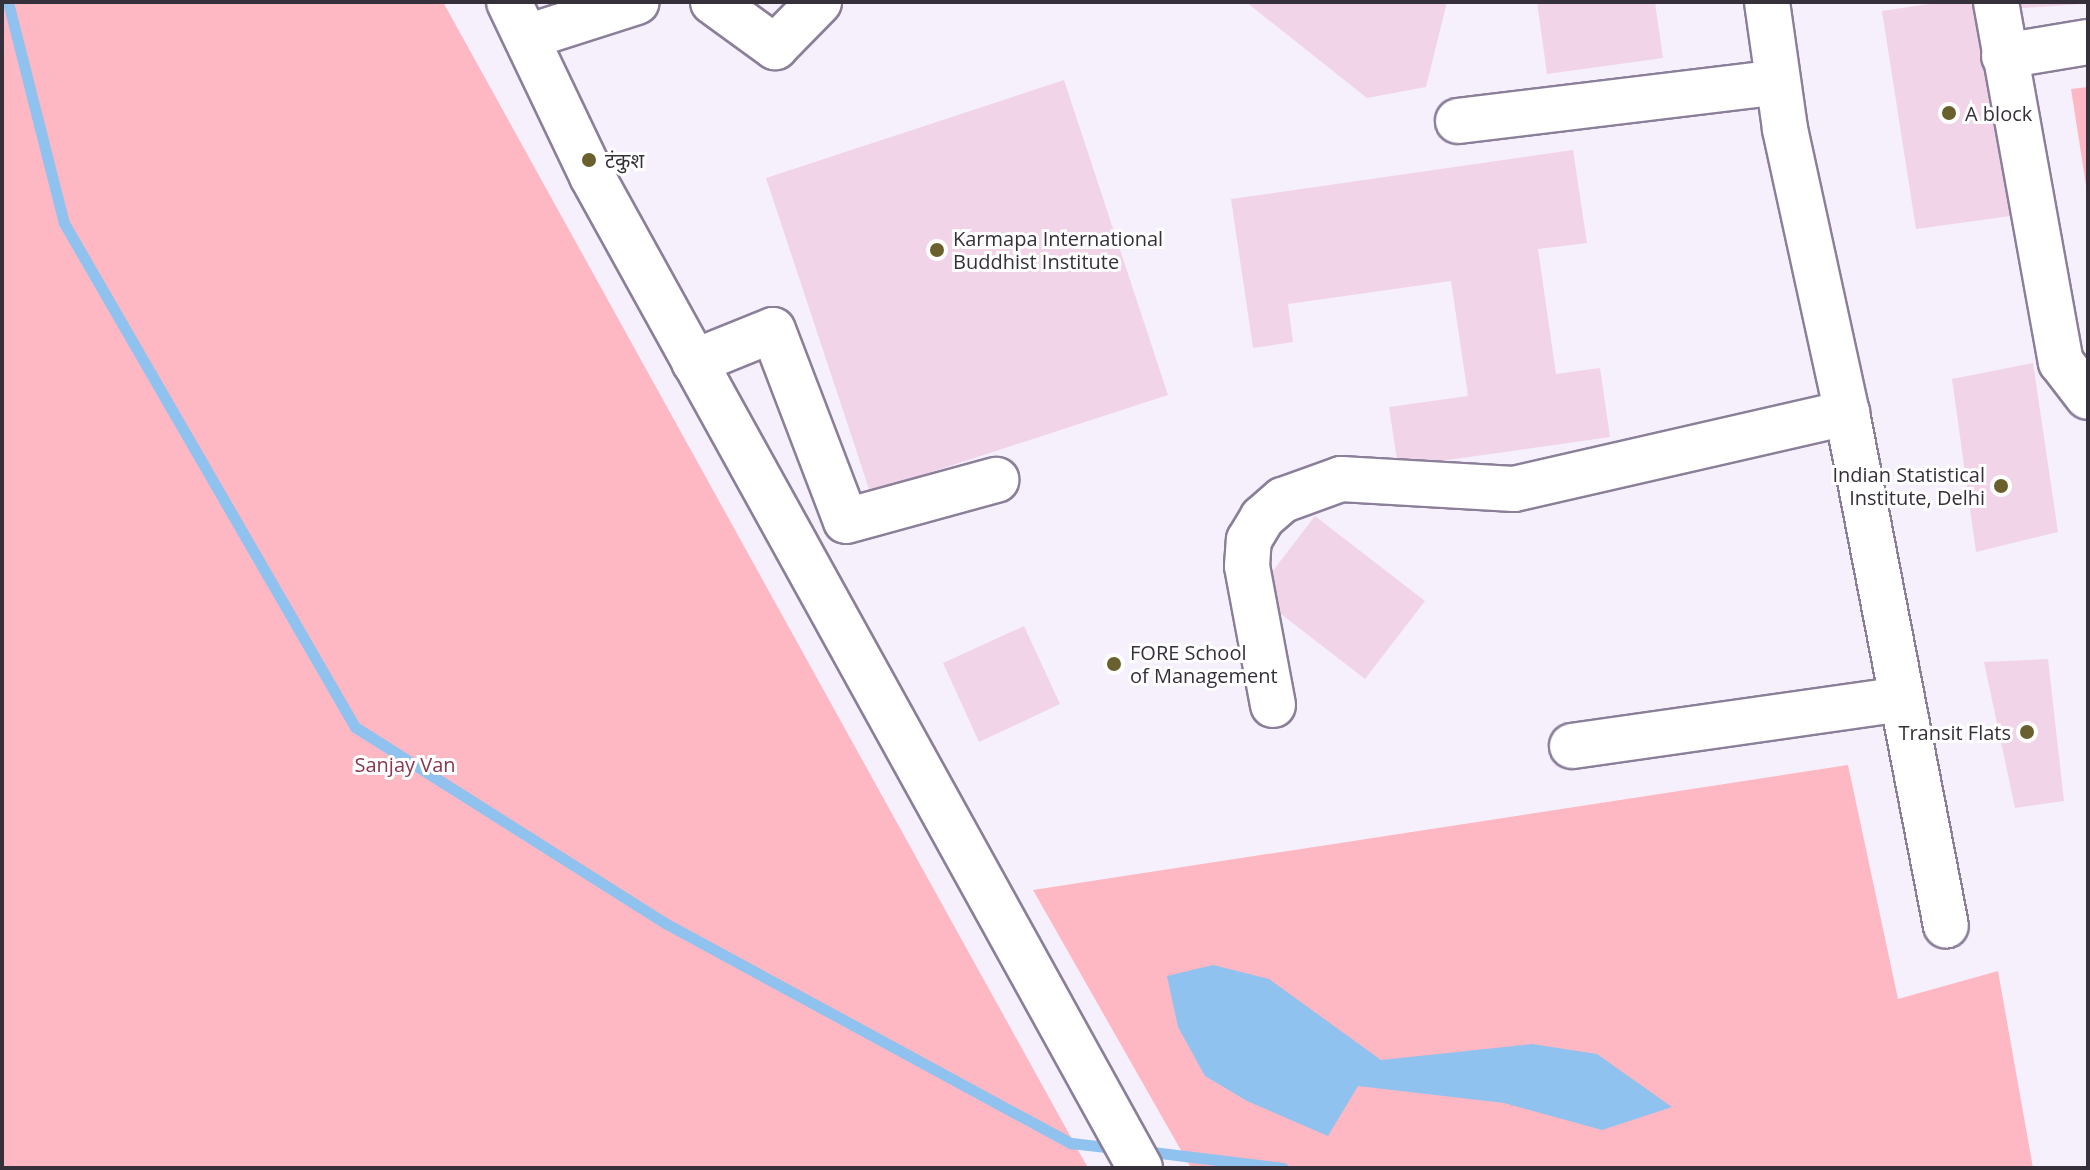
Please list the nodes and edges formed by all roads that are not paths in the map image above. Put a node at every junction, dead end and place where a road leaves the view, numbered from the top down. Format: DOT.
graph roads {
  1 [pos="637,2"];
  2 [pos="713,2"];
  3 [pos="819,2"];
  4 [pos="1767,2"];
  5 [pos="1996,2"];
  6 [pos="518,19"];
  7 [pos="2088,42"];
  8 [pos="2004,56"];
  9 [pos="1778,82"];
  10 [pos="1458,121"];
  11 [pos="694,362"];
  12 [pos="2088,397"];
  13 [pos="1847,413"];
  14 [pos="996,480"];
  15 [pos="1902,699"];
  16 [pos="1273,705"];
  17 [pos="1572,746"];
  18 [pos="1946,926"];
  19 [pos="1133,1156"];
  1 -- 6 [label="street"];
  2 -- 3 [label="street"];
  4 -- 9 [label="street"];
  5 -- 8 [label="street"];
  6 -- 11 [label="street"];
  7 -- 8 [label="street"];
  8 -- 12 [label="street"];
  9 -- 10 [label="street"];
  9 -- 13 [label="street"];
  11 -- 14 [label="street"];
  11 -- 19 [label="street"];
  13 -- 15 [label="street"];
  13 -- 16 [label="street"];
  15 -- 17 [label="street"];
  15 -- 18 [label="street"];
}
